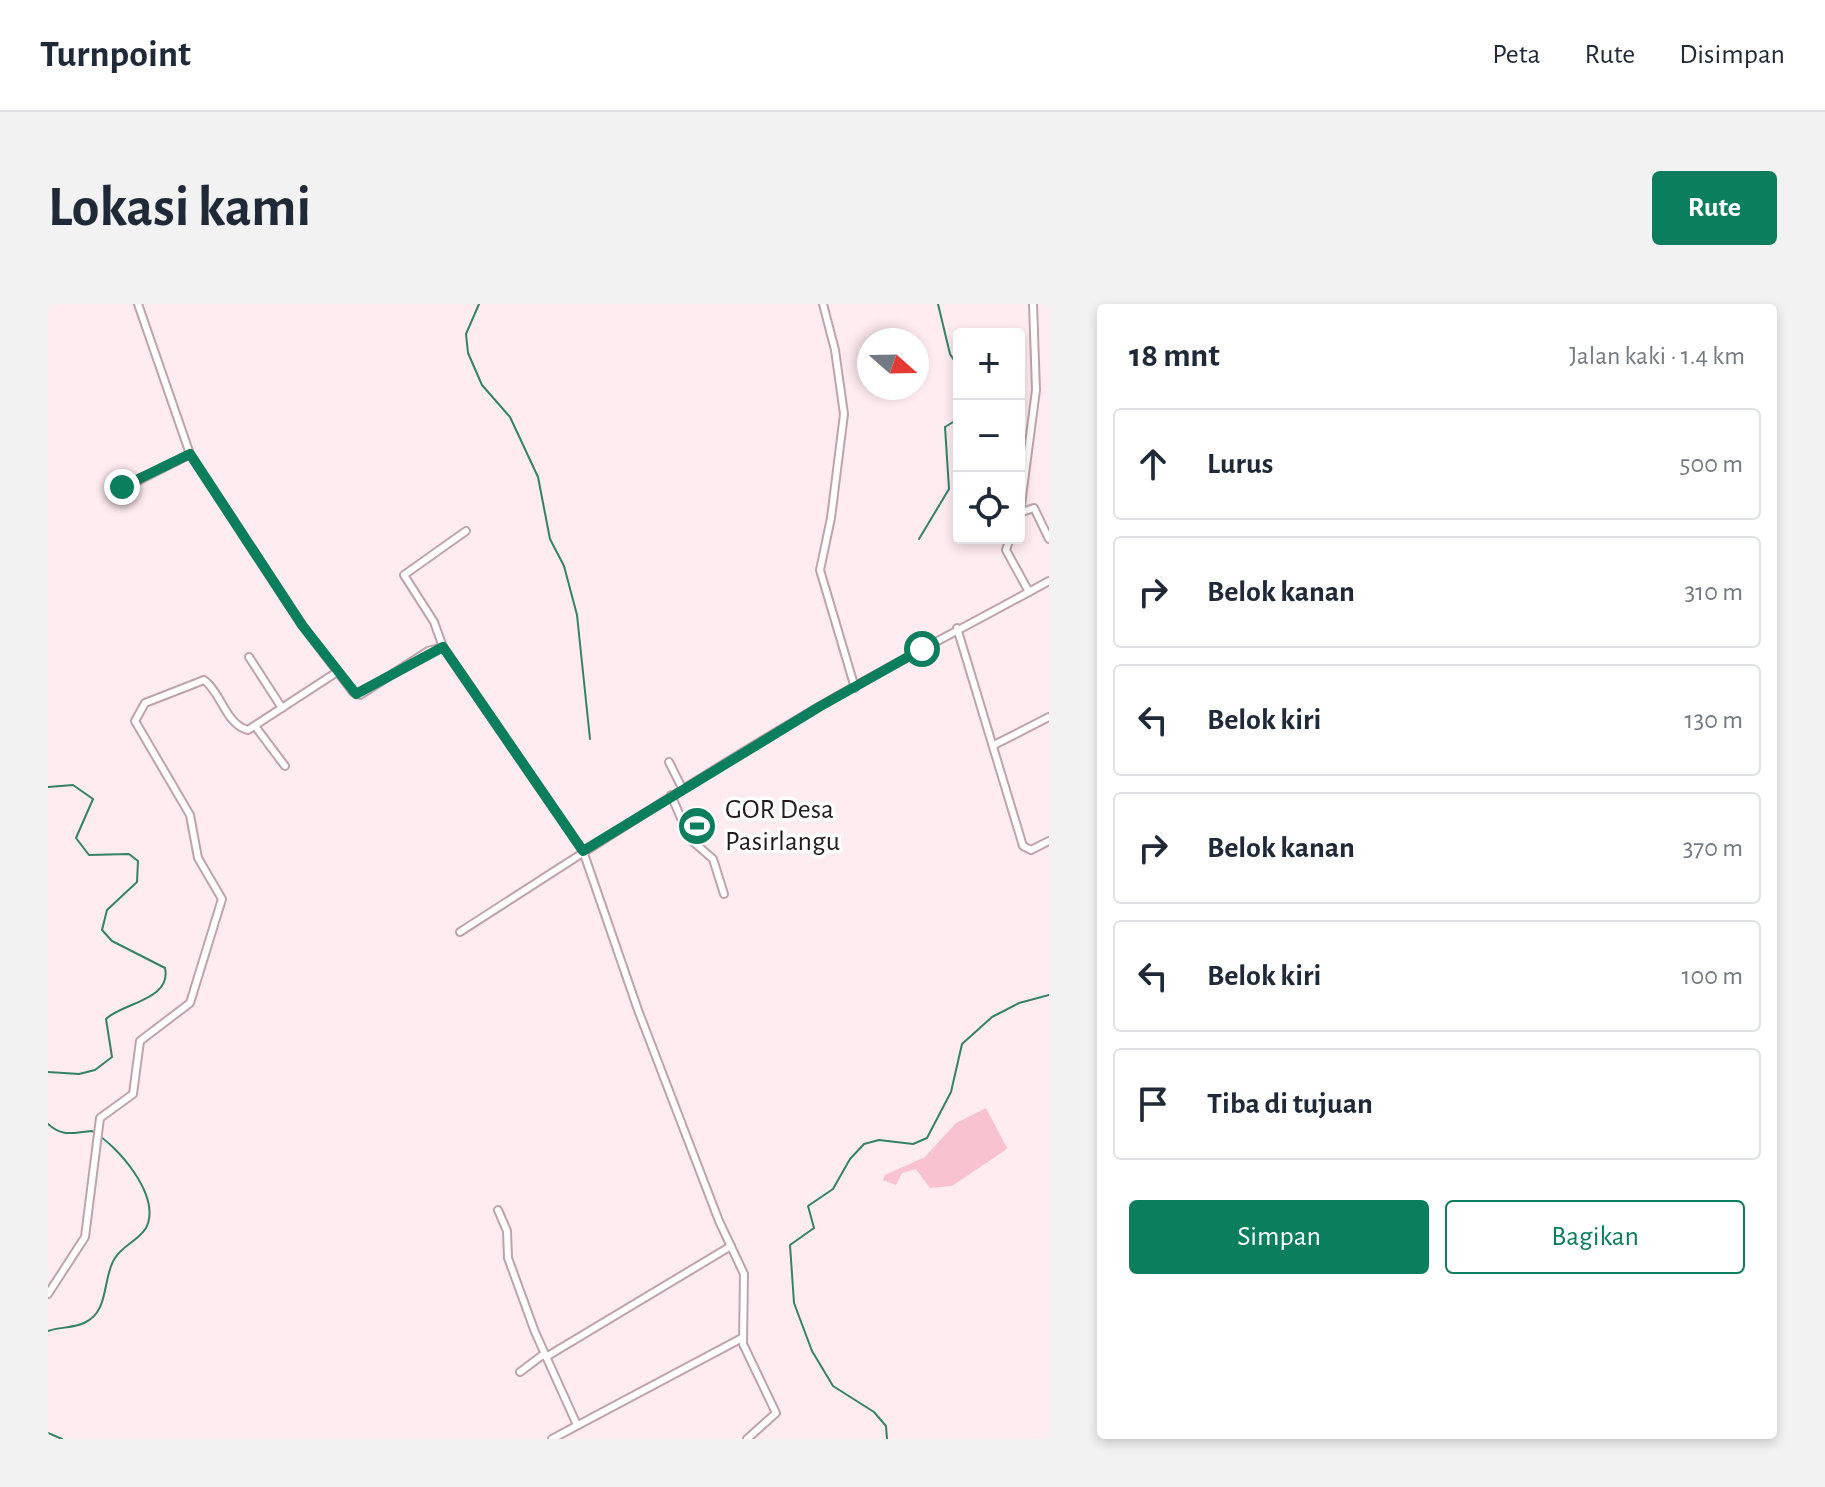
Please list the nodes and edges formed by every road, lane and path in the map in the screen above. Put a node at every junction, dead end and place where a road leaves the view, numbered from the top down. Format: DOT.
graph roads {
  1 [pos="823,304"];
  2 [pos="1033,304"];
  3 [pos="141,305"];
  4 [pos="190,454"];
  5 [pos="1024,472"];
  6 [pos="110,489"];
  7 [pos="1025,511"];
  8 [pos="466,531"];
  9 [pos="1049,539"];
  10 [pos="1008,544"];
  11 [pos="1049,581"];
  12 [pos="1029,592"];
  13 [pos="957,628"];
  14 [pos="443,647"];
  15 [pos="249,657"];
  16 [pos="337,672"];
  17 [pos="855,688"];
  18 [pos="282,708"];
  19 [pos="1049,717"];
  20 [pos="255,726"];
  21 [pos="994,745"];
  22 [pos="669,762"];
  23 [pos="285,766"];
  24 [pos="682,788"];
  25 [pos="671,795"];
  26 [pos="1049,841"];
  27 [pos="583,851"];
  28 [pos="724,894"];
  29 [pos="460,932"];
  30 [pos="498,1210"];
  31 [pos="731,1246"];
  32 [pos="48,1294"];
  33 [pos="742,1338"];
  34 [pos="545,1356"];
  35 [pos="520,1372"];
  36 [pos="577,1425"];
  37 [pos="552,1439"];
  38 [pos="747,1439"];
  1 -- 17 [label="street"];
  2 -- 5 [label="street"];
  3 -- 4 [label="street"];
  4 -- 6 [label="street"];
  4 -- 16 [label="street"];
  7 -- 9 [label="street"];
  8 -- 14 [label="street"];
  10 -- 12 [label="street"];
  11 -- 12 [label="street"];
  12 -- 13 [label="street"];
  13 -- 17 [label="street"];
  13 -- 21 [label="street"];
  14 -- 16 [label="street"];
  14 -- 27 [label="street"];
  15 -- 18 [label="street"];
  16 -- 18 [label="street"];
  17 -- 24 [label="street"];
  18 -- 20 [label="street"];
  19 -- 21 [label="street"];
  20 -- 23 [label="street"];
  20 -- 32 [label="street"];
  21 -- 26 [label="street"];
  22 -- 24 [label="street"];
  24 -- 25 [label="street"];
  25 -- 27 [label="street"];
  25 -- 28 [label="street"];
  27 -- 29 [label="street"];
  27 -- 31 [label="street"];
  30 -- 34 [label="street"];
  31 -- 33 [label="street"];
  31 -- 34 [label="street"];
  33 -- 36 [label="street"];
  33 -- 38 [label="street"];
  34 -- 35 [label="street"];
  34 -- 36 [label="street"];
  36 -- 37 [label="street"];
}
